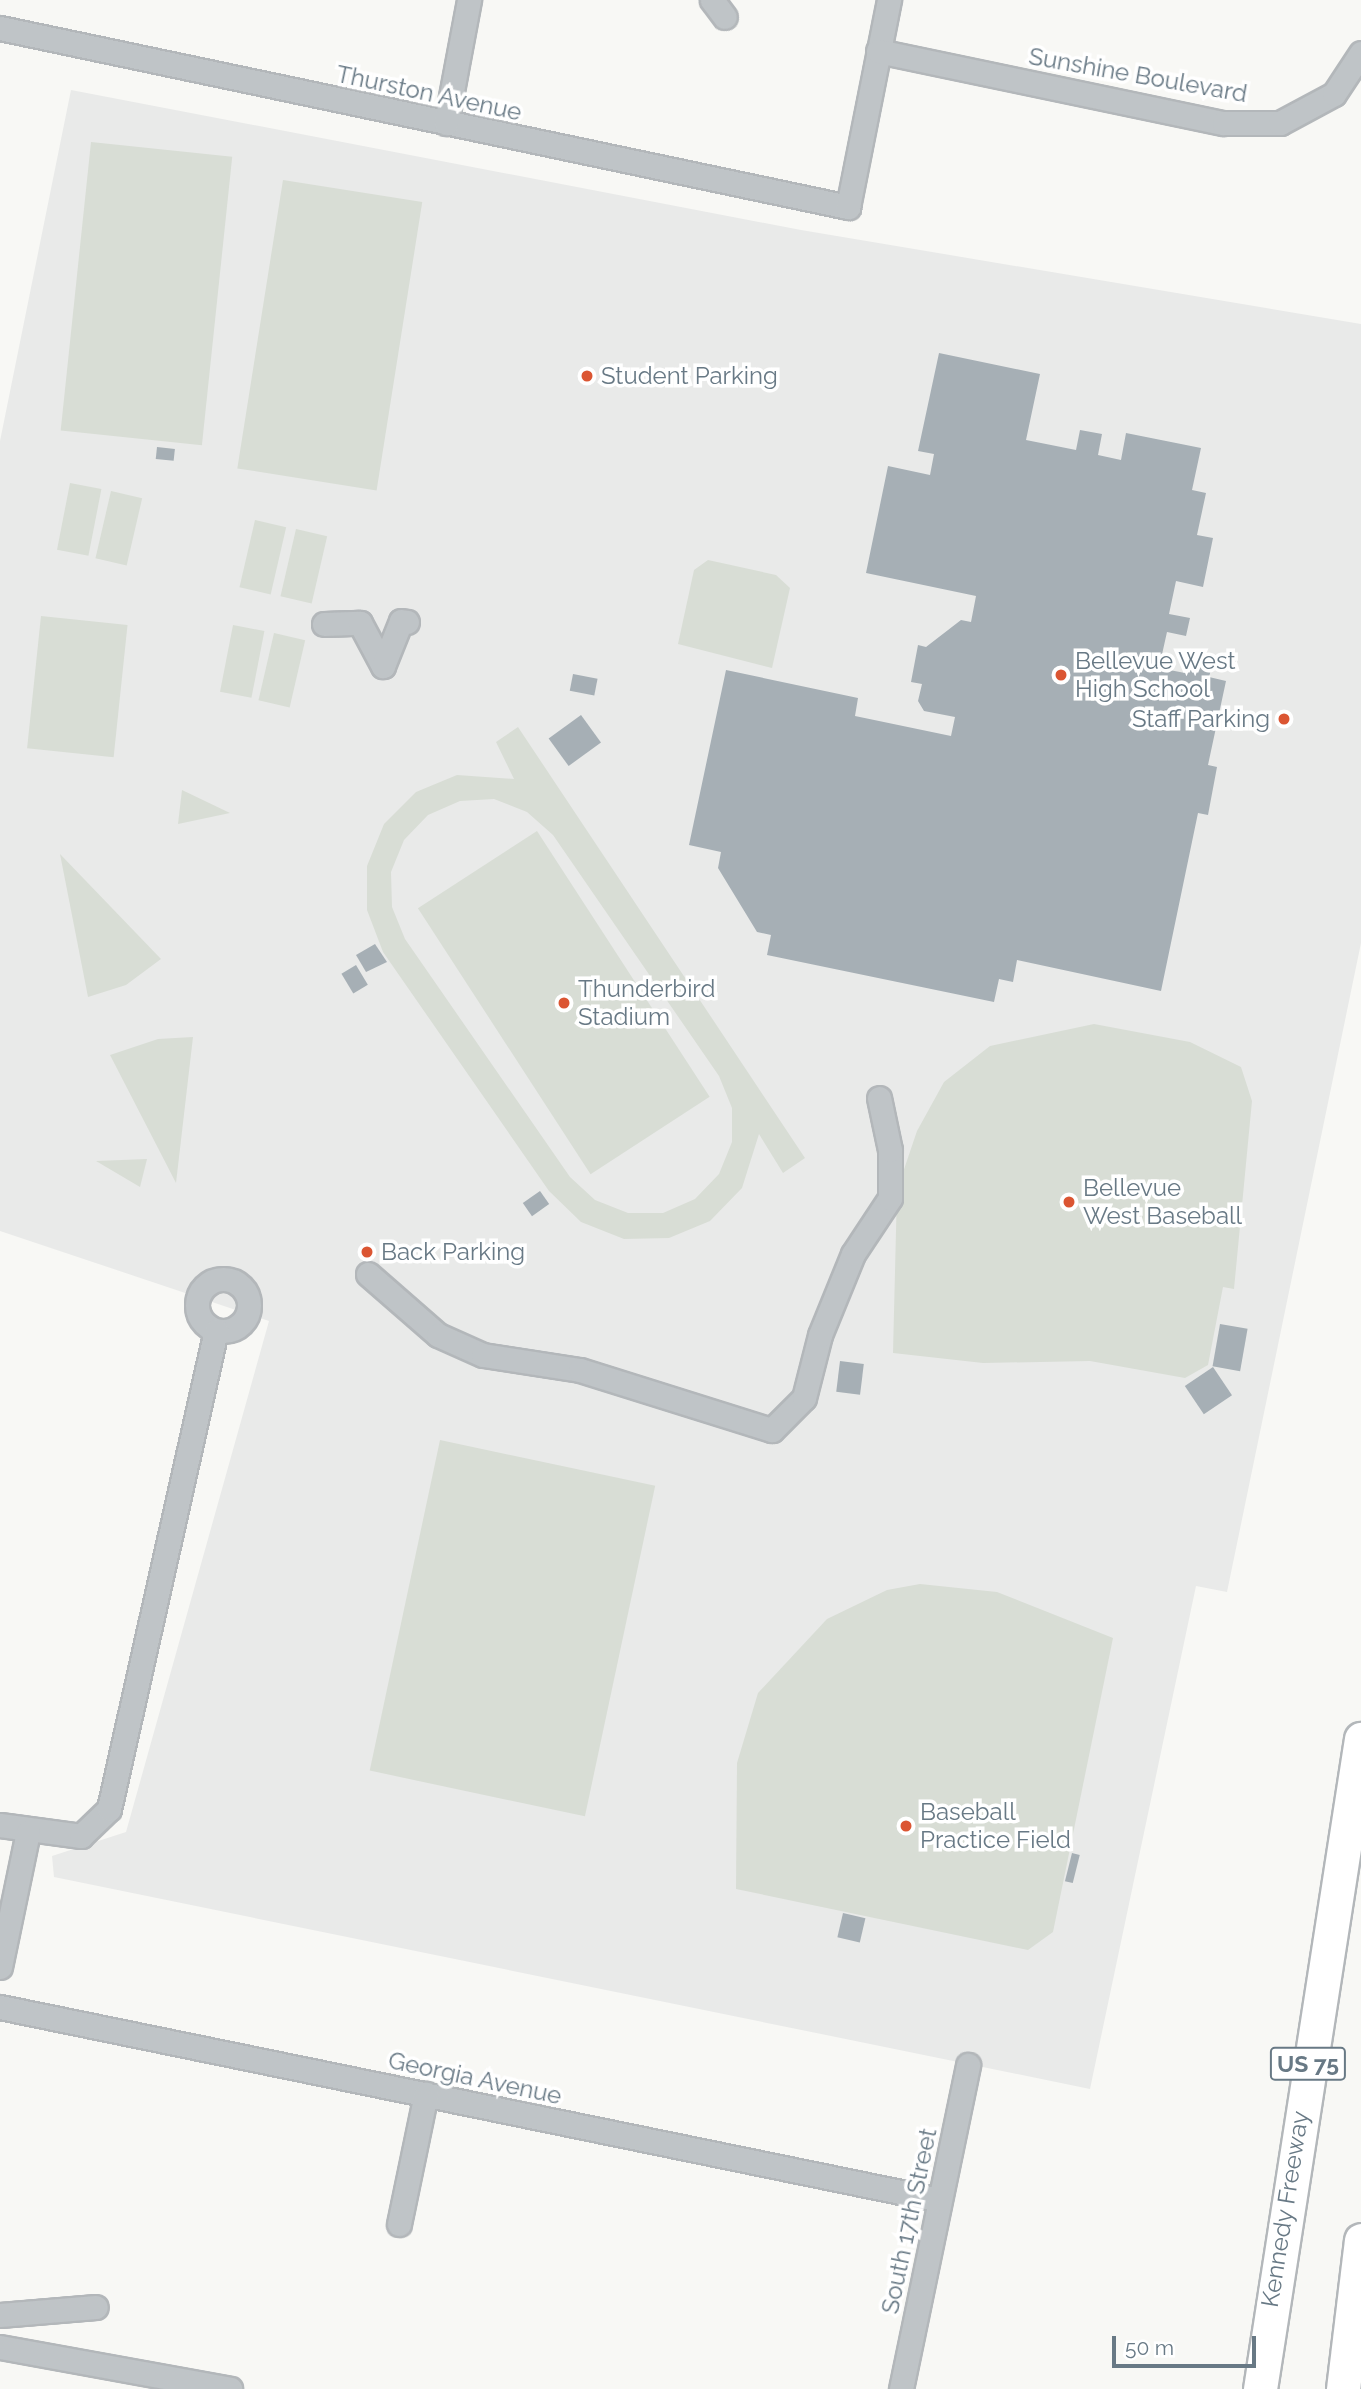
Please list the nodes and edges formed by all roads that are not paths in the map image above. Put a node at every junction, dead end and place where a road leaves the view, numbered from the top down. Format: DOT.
graph roads {
  1 [pos="469,0"];
  2 [pos="889,0"];
  3 [pos="0,28"];
  4 [pos="878,51"];
  5 [pos="1361,53"];
  6 [pos="446,123"];
  7 [pos="407,622"];
  8 [pos="324,624"];
  9 [pos="879,1098"];
  10 [pos="368,1274"];
  11 [pos="216,1331"];
  12 [pos="1361,1740"];
  13 [pos="0,1825"];
  14 [pos="28,1832"];
  15 [pos="0,1968"];
  16 [pos="0,2007"];
  17 [pos="968,2065"];
  18 [pos="426,2094"];
  19 [pos="939,2200"];
  20 [pos="400,2224"];
  21 [pos="1361,2240"];
  22 [pos="96,2307"];
  23 [pos="0,2315"];
  24 [pos="0,2347"];
  25 [pos="230,2389"];
  26 [pos="901,2389"];
  27 [pos="1260,2389"];
  28 [pos="1343,2389"];
  1 -- 6 [label="street"];
  2 -- 4 [label="street"];
  3 -- 6 [label="street, Thurston Avenue"];
  4 -- 5 [label="street, Sunshine Boulevard"];
  4 -- 6 [label="street, Thurston Avenue"];
  7 -- 8 [label="street"];
  9 -- 10 [label="street"];
  11 -- 14 [label="street"];
  12 -- 27 [label="highway, Kennedy Freeway / US 75"];
  13 -- 14 [label="street"];
  14 -- 15 [label="street"];
  16 -- 18 [label="street, Georgia Avenue"];
  17 -- 19 [label="street, South 17th Street"];
  18 -- 19 [label="street, Georgia Avenue"];
  18 -- 20 [label="street"];
  19 -- 26 [label="street, South 17th Street"];
  21 -- 28 [label="highway"];
  22 -- 23 [label="street"];
  24 -- 25 [label="street"];
}
